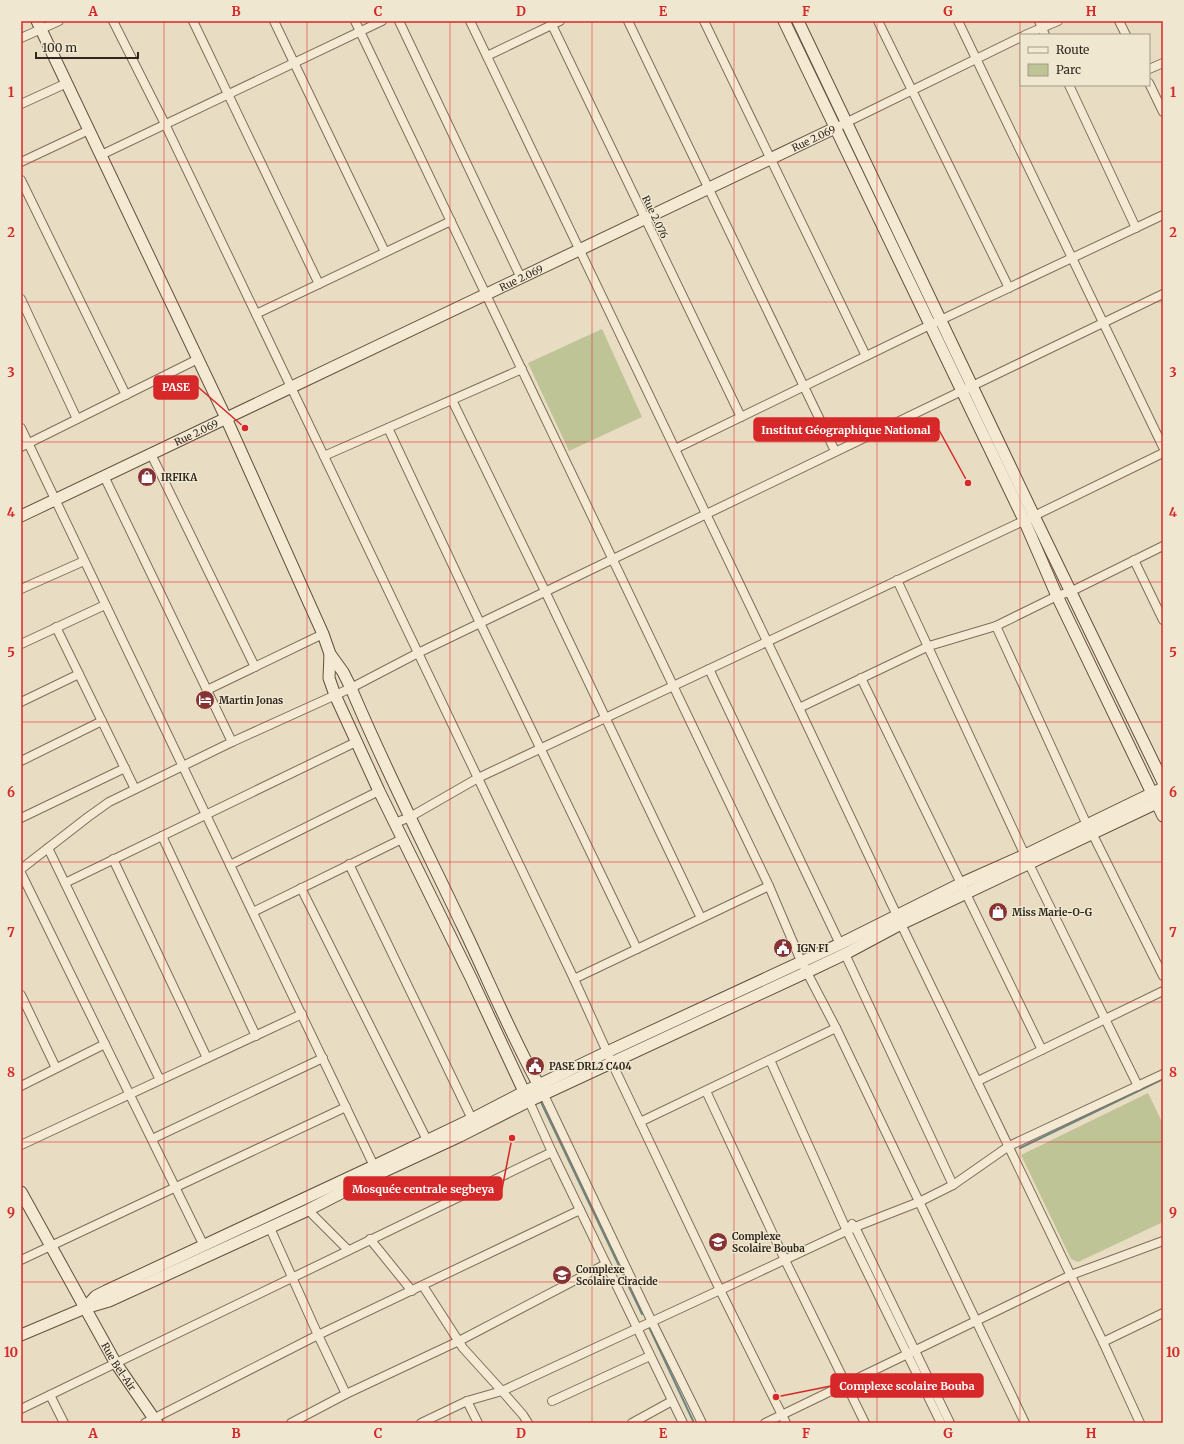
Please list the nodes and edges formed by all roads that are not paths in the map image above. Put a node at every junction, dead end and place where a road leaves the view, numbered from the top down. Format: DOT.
graph roads {
  1 [pos="59,21"];
  2 [pos="113,21"];
  3 [pos="193,21"];
  4 [pos="274,21"];
  5 [pos="355,21"];
  6 [pos="382,21"];
  7 [pos="399,21"];
  8 [pos="470,21"];
  9 [pos="560,21"];
  10 [pos="628,21"];
  11 [pos="704,21"];
  12 [pos="784,21"];
  13 [pos="798,21"];
  14 [pos="878,21"];
  15 [pos="958,21"];
  16 [pos="1058,21"];
  17 [pos="1119,21"];
  18 [pos="39,25"];
  19 [pos="552,25"];
  20 [pos="1042,28"];
  21 [pos="360,31"];
  22 [pos="1028,34"];
  23 [pos="1126,34"];
  24 [pos="1020,37"];
  25 [pos="21,38"];
  26 [pos="487,56"];
  27 [pos="976,58"];
  28 [pos="294,63"];
  29 [pos="1163,63"];
  30 [pos="1150,69"];
  31 [pos="66,83"];
  32 [pos="1150,85"];
  33 [pos="1069,86"];
  34 [pos="912,90"];
  35 [pos="228,94"];
  36 [pos="21,104"];
  37 [pos="1163,112"];
  38 [pos="847,122"];
  39 [pos="165,124"];
  40 [pos="835,128"];
  41 [pos="89,130"];
  42 [pos="101,155"];
  43 [pos="771,158"];
  44 [pos="21,162"];
  45 [pos="21,180"];
  46 [pos="708,188"];
  47 [pos="1163,215"];
  48 [pos="645,218"];
  49 [pos="451,221"];
  50 [pos="1136,228"];
  51 [pos="580,250"];
  52 [pos="385,252"];
  53 [pos="1072,258"];
  54 [pos="521,278"];
  55 [pos="319,284"];
  56 [pos="1009,288"];
  57 [pos="486,294"];
  58 [pos="1163,294"];
  59 [pos="21,299"];
  60 [pos="256,314"];
  61 [pos="941,320"];
  62 [pos="1103,323"];
  63 [pos="930,325"];
  64 [pos="866,356"];
  65 [pos="198,359"];
  66 [pos="522,369"];
  67 [pos="804,386"];
  68 [pos="291,387"];
  69 [pos="967,388"];
  70 [pos="126,396"];
  71 [pos="452,400"];
  72 [pos="741,417"];
  73 [pos="226,418"];
  74 [pos="77,419"];
  75 [pos="21,428"];
  76 [pos="388,428"];
  77 [pos="25,446"];
  78 [pos="1163,447"];
  79 [pos="675,449"];
  80 [pos="835,451"];
  81 [pos="1163,453"];
  82 [pos="151,454"];
  83 [pos="324,456"];
  84 [pos="104,476"];
  85 [pos="55,500"];
  86 [pos="706,514"];
  87 [pos="21,516"];
  88 [pos="1029,518"];
  89 [pos="1163,546"];
  90 [pos="612,559"];
  91 [pos="1134,560"];
  92 [pos="84,561"];
  93 [pos="897,580"];
  94 [pos="21,589"];
  95 [pos="545,591"];
  96 [pos="1072,591"];
  97 [pos="1057,596"];
  98 [pos="105,604"];
  99 [pos="1163,620"];
  100 [pos="480,623"];
  101 [pos="996,626"];
  102 [pos="56,627"];
  103 [pos="323,634"];
  104 [pos="767,641"];
  105 [pos="21,644"];
  106 [pos="929,646"];
  107 [pos="418,653"];
  108 [pos="330,654"];
  109 [pos="256,667"];
  110 [pos="709,669"];
  111 [pos="79,674"];
  112 [pos="861,678"];
  113 [pos="673,686"];
  114 [pos="351,688"];
  115 [pos="207,690"];
  116 [pos="335,695"];
  117 [pos="21,702"];
  118 [pos="799,708"];
  119 [pos="605,718"];
  120 [pos="102,721"];
  121 [pos="232,742"];
  122 [pos="356,742"];
  123 [pos="540,749"];
  124 [pos="21,761"];
  125 [pos="183,766"];
  126 [pos="125,768"];
  127 [pos="478,778"];
  128 [pos="1163,782"];
  129 [pos="1163,788"];
  130 [pos="135,789"];
  131 [pos="379,791"];
  132 [pos="1157,798"];
  133 [pos="206,815"];
  134 [pos="1163,816"];
  135 [pos="410,817"];
  136 [pos="21,818"];
  137 [pos="395,823"];
  138 [pos="1090,829"];
  139 [pos="162,836"];
  140 [pos="402,839"];
  141 [pos="48,848"];
  142 [pos="113,859"];
  143 [pos="1027,859"];
  144 [pos="349,864"];
  145 [pos="230,865"];
  146 [pos="21,869"];
  147 [pos="21,873"];
  148 [pos="65,882"];
  149 [pos="962,883"];
  150 [pos="769,886"];
  151 [pos="301,888"];
  152 [pos="966,894"];
  153 [pos="253,912"];
  154 [pos="701,918"];
  155 [pos="899,920"];
  156 [pos="840,944"];
  157 [pos="637,949"];
  158 [pos="845,954"];
  159 [pos="801,961"];
  160 [pos="807,972"];
  161 [pos="1163,976"];
  162 [pos="574,979"];
  163 [pos="1163,991"];
  164 [pos="21,995"];
  165 [pos="302,1014"];
  166 [pos="1106,1019"];
  167 [pos="836,1028"];
  168 [pos="256,1036"];
  169 [pos="105,1044"];
  170 [pos="1042,1050"];
  171 [pos="607,1052"];
  172 [pos="207,1058"];
  173 [pos="323,1058"];
  174 [pos="770,1060"];
  175 [pos="612,1063"];
  176 [pos="56,1068"];
  177 [pos="1163,1074"];
  178 [pos="160,1080"];
  179 [pos="978,1081"];
  180 [pos="21,1086"];
  181 [pos="1138,1086"];
  182 [pos="541,1090"];
  183 [pos="706,1091"];
  184 [pos="129,1094"];
  185 [pos="527,1097"];
  186 [pos="346,1107"];
  187 [pos="472,1120"];
  188 [pos="640,1122"];
  189 [pos="152,1139"];
  190 [pos="427,1140"];
  191 [pos="21,1145"];
  192 [pos="1009,1146"];
  193 [pos="552,1152"];
  194 [pos="374,1166"];
  195 [pos="953,1185"];
  196 [pos="175,1187"];
  197 [pos="22,1197"];
  198 [pos="919,1202"];
  199 [pos="308,1210"];
  200 [pos="580,1210"];
  201 [pos="840,1214"];
  202 [pos="855,1227"];
  203 [pos="270,1228"];
  204 [pos="848,1231"];
  205 [pos="370,1239"];
  206 [pos="1163,1240"];
  207 [pos="52,1246"];
  208 [pos="204,1246"];
  209 [pos="348,1250"];
  210 [pos="21,1260"];
  211 [pos="785,1260"];
  212 [pos="606,1264"];
  213 [pos="1071,1275"];
  214 [pos="292,1277"];
  215 [pos="423,1286"];
  216 [pos="720,1290"];
  217 [pos="412,1291"];
  218 [pos="85,1308"];
  219 [pos="1163,1313"];
  220 [pos="976,1320"];
  221 [pos="652,1322"];
  222 [pos="636,1329"];
  223 [pos="21,1335"];
  224 [pos="318,1335"];
  225 [pos="459,1341"];
  226 [pos="1103,1342"];
  227 [pos="911,1352"];
  228 [pos="650,1356"];
  229 [pos="115,1362"];
  230 [pos="846,1384"];
  231 [pos="502,1391"];
  232 [pos="346,1394"];
  233 [pos="50,1395"];
  234 [pos="467,1401"];
  235 [pos="552,1401"];
  236 [pos="672,1401"];
  237 [pos="21,1409"];
  238 [pos="782,1415"];
  239 [pos="152,1422"];
  240 [pos="64,1423"];
  241 [pos="291,1423"];
  242 [pos="422,1423"];
  243 [pos="478,1423"];
  244 [pos="528,1423"];
  245 [pos="632,1423"];
  246 [pos="683,1423"];
  247 [pos="702,1423"];
  248 [pos="765,1423"];
  249 [pos="786,1423"];
  250 [pos="865,1423"];
  251 [pos="941,1423"];
  252 [pos="950,1423"];
  253 [pos="1025,1423"];
  254 [pos="1140,1423"];
  1 -- 18 [label="street"];
  2 -- 39 [label="street"];
  3 -- 35 [label="street"];
  4 -- 28 [label="street"];
  5 -- 21 [label="street"];
  6 -- 21 [label="street"];
  7 -- 54 [label="street"];
  8 -- 26 [label="street"];
  9 -- 19 [label="street"];
  10 -- 46 [label="street"];
  11 -- 43 [label="street"];
  12 -- 40 [label="street"];
  13 -- 38 [label="street"];
  14 -- 34 [label="street"];
  15 -- 27 [label="street"];
  16 -- 20 [label="street"];
  17 -- 23 [label="street"];
  18 -- 25 [label="street"];
  18 -- 31 [label="street"];
  19 -- 26 [label="street"];
  19 -- 48 [label="street, Rue 2.076"];
  20 -- 22 [label="street"];
  21 -- 28 [label="street"];
  21 -- 49 [label="street"];
  24 -- 27 [label="street, Rue 2.069"];
  26 -- 51 [label="street"];
  27 -- 34 [label="street, Rue 2.069"];
  27 -- 53 [label="street"];
  28 -- 35 [label="street"];
  28 -- 52 [label="street"];
  29 -- 30 [label="street"];
  31 -- 36 [label="street"];
  31 -- 41 [label="street"];
  32 -- 37 [label="street"];
  33 -- 50 [label="street"];
  34 -- 38 [label="street, Rue 2.069"];
  34 -- 56 [label="street"];
  35 -- 39 [label="street"];
  35 -- 55 [label="street"];
  38 -- 40 [label="street, Rue 2.069"];
  38 -- 61 [label="street"];
  39 -- 42 [label="street"];
  39 -- 60 [label="street"];
  40 -- 43 [label="street, Rue 2.069"];
  40 -- 63 [label="street"];
  41 -- 42 [label="street"];
  41 -- 44 [label="street"];
  42 -- 65 [label="street"];
  43 -- 46 [label="street, Rue 2.069"];
  43 -- 64 [label="street"];
  45 -- 70 [label="street"];
  46 -- 48 [label="street, Rue 2.069"];
  46 -- 67 [label="street"];
  47 -- 50 [label="street"];
  48 -- 51 [label="street, Rue 2.069"];
  48 -- 72 [label="street, Rue 2.076"];
  49 -- 52 [label="street"];
  49 -- 57 [label="street"];
  50 -- 53 [label="street"];
  51 -- 54 [label="street, Rue 2.069"];
  51 -- 79 [label="street"];
  52 -- 55 [label="street"];
  53 -- 56 [label="street"];
  53 -- 62 [label="street"];
  54 -- 57 [label="street, Rue 2.069"];
  55 -- 60 [label="street"];
  56 -- 61 [label="street"];
  57 -- 66 [label="street"];
  57 -- 68 [label="street, Rue 2.069"];
  58 -- 62 [label="street"];
  59 -- 74 [label="street"];
  60 -- 68 [label="street"];
  61 -- 63 [label="street"];
  61 -- 69 [label="street"];
  62 -- 69 [label="street"];
  62 -- 78 [label="street"];
  63 -- 64 [label="street"];
  63 -- 69 [label="street"];
  64 -- 67 [label="street"];
  65 -- 70 [label="street"];
  65 -- 73 [label="street"];
  66 -- 71 [label="street"];
  66 -- 90 [label="street"];
  67 -- 72 [label="street"];
  67 -- 80 [label="street"];
  68 -- 73 [label="street, Rue 2.069"];
  68 -- 83 [label="street"];
  69 -- 80 [label="street"];
  69 -- 88 [label="street"];
  70 -- 74 [label="street"];
  71 -- 76 [label="street"];
  71 -- 95 [label="street"];
  72 -- 79 [label="street"];
  73 -- 82 [label="street, Rue 2.069"];
  73 -- 103 [label="street"];
  74 -- 77 [label="street"];
  75 -- 77 [label="street"];
  76 -- 83 [label="street"];
  76 -- 100 [label="street"];
  77 -- 85 [label="street"];
  79 -- 86 [label="street"];
  80 -- 86 [label="street"];
  81 -- 88 [label="street"];
  82 -- 84 [label="street, Rue 2.069"];
  82 -- 109 [label="street"];
  83 -- 107 [label="street"];
  84 -- 85 [label="street, Rue 2.069"];
  84 -- 115 [label="street"];
  85 -- 87 [label="street, Rue 2.069"];
  85 -- 92 [label="street"];
  86 -- 90 [label="street"];
  86 -- 104 [label="street"];
  88 -- 93 [label="street"];
  88 -- 96 [label="street"];
  88 -- 97 [label="street"];
  89 -- 91 [label="street"];
  90 -- 95 [label="street"];
  90 -- 113 [label="street"];
  91 -- 96 [label="street"];
  91 -- 99 [label="street"];
  92 -- 94 [label="street"];
  92 -- 98 [label="street"];
  93 -- 104 [label="street"];
  93 -- 106 [label="street"];
  95 -- 100 [label="street"];
  95 -- 119 [label="street"];
  96 -- 97 [label="street"];
  96 -- 128 [label="street"];
  97 -- 101 [label="street"];
  97 -- 132 [label="street"];
  98 -- 102 [label="street"];
  98 -- 125 [label="street"];
  100 -- 107 [label="street"];
  100 -- 123 [label="street"];
  101 -- 106 [label="street"];
  101 -- 138 [label="street"];
  102 -- 105 [label="street"];
  102 -- 111 [label="street"];
  103 -- 108 [label="street"];
  103 -- 109 [label="street"];
  104 -- 110 [label="street"];
  104 -- 118 [label="street"];
  106 -- 112 [label="street"];
  106 -- 143 [label="street"];
  107 -- 114 [label="street"];
  107 -- 127 [label="street"];
  108 -- 114 [label="street"];
  108 -- 116 [label="street"];
  109 -- 115 [label="street"];
  110 -- 113 [label="street"];
  110 -- 156 [label="street"];
  111 -- 117 [label="street"];
  111 -- 120 [label="street"];
  112 -- 118 [label="street"];
  112 -- 149 [label="street"];
  113 -- 119 [label="street"];
  113 -- 150 [label="street"];
  114 -- 116 [label="street"];
  114 -- 135 [label="street"];
  115 -- 121 [label="street"];
  116 -- 121 [label="street"];
  116 -- 122 [label="street"];
  118 -- 155 [label="street"];
  119 -- 123 [label="street"];
  119 -- 154 [label="street"];
  120 -- 124 [label="street"];
  120 -- 126 [label="street"];
  121 -- 125 [label="street"];
  122 -- 131 [label="street"];
  122 -- 133 [label="street"];
  123 -- 127 [label="street"];
  123 -- 157 [label="street"];
  125 -- 130 [label="street"];
  125 -- 133 [label="street"];
  126 -- 130 [label="street"];
  126 -- 136 [label="street"];
  127 -- 135 [label="street"];
  127 -- 162 [label="street"];
  129 -- 132 [label="street"];
  130 -- 141 [label="street"];
  131 -- 137 [label="street"];
  131 -- 145 [label="street"];
  132 -- 134 [label="street"];
  132 -- 138 [label="street"];
  133 -- 139 [label="street"];
  133 -- 145 [label="street"];
  135 -- 137 [label="street"];
  135 -- 182 [label="street"];
  137 -- 140 [label="street"];
  138 -- 143 [label="street"];
  138 -- 161 [label="street"];
  139 -- 142 [label="street"];
  139 -- 168 [label="street"];
  140 -- 144 [label="street"];
  140 -- 185 [label="street"];
  141 -- 146 [label="street"];
  141 -- 148 [label="street"];
  142 -- 148 [label="street"];
  142 -- 172 [label="street"];
  143 -- 149 [label="street"];
  143 -- 152 [label="street"];
  143 -- 166 [label="street"];
  144 -- 151 [label="street"];
  144 -- 187 [label="street"];
  145 -- 153 [label="street"];
  147 -- 169 [label="street"];
  148 -- 178 [label="street"];
  149 -- 152 [label="street"];
  149 -- 155 [label="street"];
  150 -- 154 [label="street"];
  150 -- 159 [label="street"];
  151 -- 153 [label="street"];
  151 -- 190 [label="street"];
  152 -- 155 [label="street"];
  152 -- 170 [label="street"];
  153 -- 165 [label="street"];
  154 -- 157 [label="street"];
  155 -- 156 [label="street"];
  155 -- 158 [label="street"];
  155 -- 179 [label="street"];
  156 -- 159 [label="street"];
  157 -- 162 [label="street"];
  158 -- 160 [label="street"];
  158 -- 195 [label="street"];
  159 -- 160 [label="street"];
  159 -- 171 [label="street"];
  160 -- 167 [label="street"];
  160 -- 175 [label="street"];
  162 -- 171 [label="street"];
  163 -- 166 [label="street"];
  164 -- 176 [label="street"];
  165 -- 168 [label="street"];
  165 -- 173 [label="street"];
  166 -- 170 [label="street"];
  166 -- 181 [label="street"];
  167 -- 174 [label="street"];
  167 -- 198 [label="street"];
  168 -- 172 [label="street"];
  169 -- 176 [label="street"];
  169 -- 184 [label="street"];
  170 -- 179 [label="street"];
  171 -- 175 [label="street"];
  171 -- 182 [label="street"];
  172 -- 178 [label="street"];
  173 -- 186 [label="street"];
  173 -- 189 [label="street"];
  174 -- 183 [label="street"];
  174 -- 201 [label="street"];
  175 -- 182 [label="street"];
  175 -- 188 [label="street"];
  176 -- 180 [label="street"];
  177 -- 181 [label="street"];
  178 -- 184 [label="street"];
  179 -- 192 [label="street"];
  181 -- 192 [label="street"];
  182 -- 185 [label="street"];
  182 -- 221 [label="street"];
  183 -- 188 [label="street"];
  183 -- 211 [label="street"];
  184 -- 189 [label="street"];
  184 -- 191 [label="street"];
  185 -- 187 [label="street"];
  185 -- 193 [label="street"];
  185 -- 199 [label="street"];
  186 -- 194 [label="street"];
  186 -- 196 [label="street"];
  187 -- 190 [label="street"];
  188 -- 216 [label="street"];
  189 -- 196 [label="street"];
  190 -- 194 [label="street"];
  192 -- 195 [label="street"];
  192 -- 213 [label="street"];
  193 -- 200 [label="street"];
  193 -- 205 [label="street"];
  194 -- 208 [label="street"];
  195 -- 198 [label="street"];
  196 -- 207 [label="street"];
  196 -- 208 [label="street"];
  197 -- 207 [label="street, Rue Bel-Air"];
  198 -- 202 [label="street"];
  198 -- 220 [label="street"];
  199 -- 203 [label="street"];
  199 -- 209 [label="street"];
  200 -- 212 [label="street"];
  200 -- 215 [label="street"];
  201 -- 202 [label="street"];
  201 -- 204 [label="street"];
  202 -- 204 [label="street"];
  202 -- 227 [label="street"];
  203 -- 214 [label="street"];
  203 -- 218 [label="street"];
  204 -- 211 [label="street"];
  204 -- 227 [label="street"];
  205 -- 209 [label="street"];
  205 -- 217 [label="street"];
  206 -- 213 [label="street"];
  207 -- 210 [label="street"];
  207 -- 218 [label="street, Rue Bel-Air"];
  208 -- 218 [label="street"];
  209 -- 214 [label="street"];
  211 -- 216 [label="street"];
  211 -- 230 [label="street"];
  212 -- 222 [label="street"];
  212 -- 225 [label="street"];
  213 -- 220 [label="street"];
  213 -- 226 [label="street"];
  214 -- 224 [label="street"];
  214 -- 229 [label="street"];
  215 -- 217 [label="street"];
  215 -- 225 [label="street"];
  216 -- 221 [label="street"];
  216 -- 238 [label="street"];
  217 -- 224 [label="street"];
  218 -- 223 [label="street"];
  218 -- 229 [label="street, Rue Bel-Air"];
  219 -- 226 [label="street"];
  220 -- 227 [label="street"];
  220 -- 253 [label="street"];
  221 -- 222 [label="street"];
  221 -- 247 [label="street"];
  222 -- 228 [label="street"];
  222 -- 231 [label="street"];
  224 -- 232 [label="street"];
  224 -- 239 [label="street"];
  225 -- 231 [label="street"];
  225 -- 232 [label="street"];
  226 -- 254 [label="street"];
  227 -- 230 [label="street"];
  227 -- 251 [label="street"];
  227 -- 252 [label="street"];
  228 -- 235 [label="street"];
  228 -- 236 [label="street"];
  229 -- 233 [label="street"];
  229 -- 239 [label="street, Rue Bel-Air"];
  230 -- 238 [label="street"];
  230 -- 250 [label="street"];
  231 -- 234 [label="street"];
  231 -- 244 [label="street"];
  232 -- 241 [label="street"];
  233 -- 237 [label="street"];
  233 -- 240 [label="street"];
  234 -- 242 [label="street"];
  234 -- 243 [label="street"];
  236 -- 245 [label="street"];
  236 -- 246 [label="street"];
  238 -- 248 [label="street"];
  238 -- 249 [label="street"];
}
